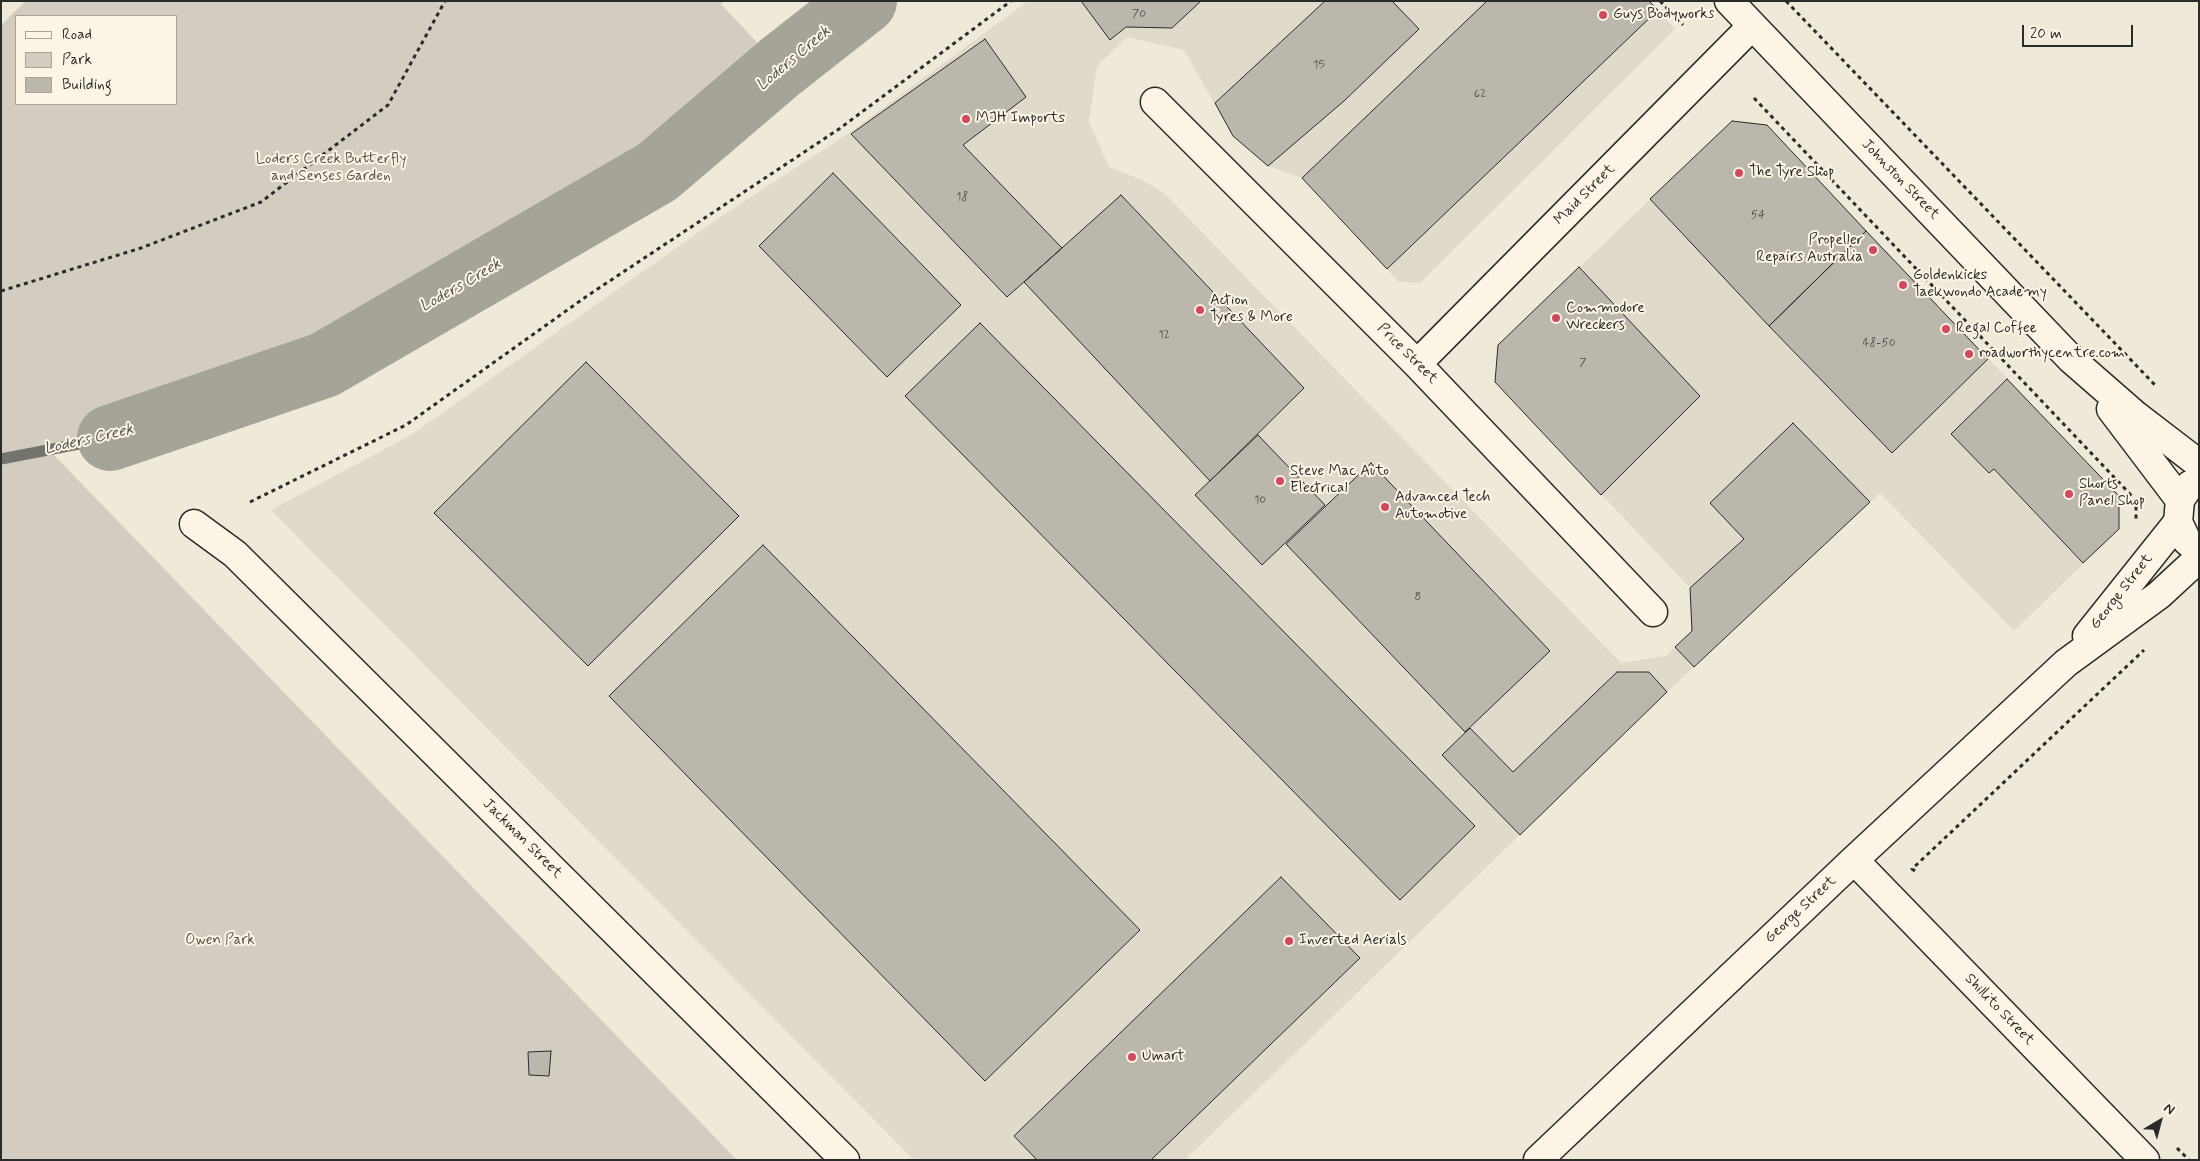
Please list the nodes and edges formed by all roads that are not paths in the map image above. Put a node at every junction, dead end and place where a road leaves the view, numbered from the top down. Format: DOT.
graph roads {
  1 [pos="1729,1"];
  2 [pos="1752,26"];
  3 [pos="1155,102"];
  4 [pos="2071,359"];
  5 [pos="1417,364"];
  6 [pos="2199,464"];
  7 [pos="2199,478"];
  8 [pos="2179,511"];
  9 [pos="194,524"];
  10 [pos="2199,550"];
  11 [pos="2199,558"];
  12 [pos="1653,612"];
  13 [pos="2066,663"];
  14 [pos="1854,860"];
  15 [pos="844,1160"];
  16 [pos="1538,1160"];
  17 [pos="2145,1160"];
  1 -- 2 [label="street, Johnston Street"];
  2 -- 4 [label="street, Johnston Street"];
  2 -- 5 [label="street, Maid Street"];
  3 -- 5 [label="street, Price Street"];
  4 -- 6 [label="street, Johnston Street"];
  4 -- 8 [label="street, Johnston Street"];
  5 -- 12 [label="street, Price Street"];
  7 -- 8 [label="street, George Street"];
  8 -- 10 [label="street, Johnston Street"];
  8 -- 13 [label="street, George Street"];
  9 -- 15 [label="street, Jackman Street"];
  11 -- 13 [label="street, George Street"];
  13 -- 14 [label="street, George Street"];
  14 -- 16 [label="street, George Street"];
  14 -- 17 [label="street, Shillito Street"];
}
